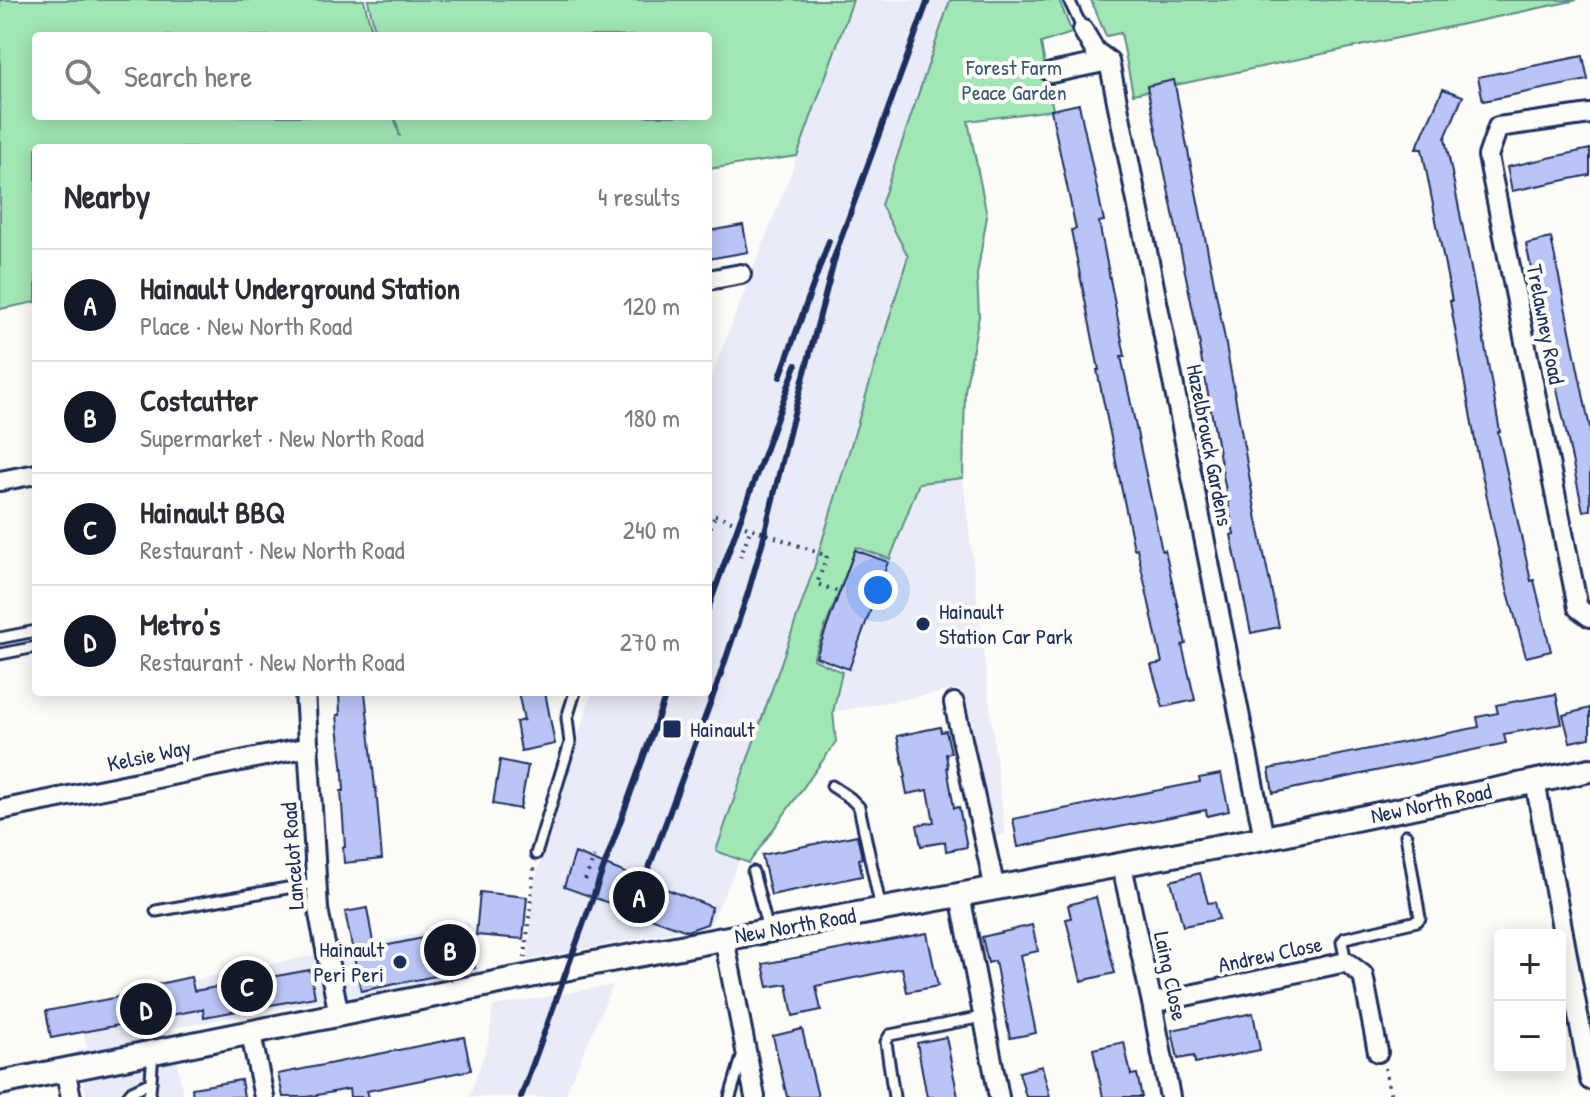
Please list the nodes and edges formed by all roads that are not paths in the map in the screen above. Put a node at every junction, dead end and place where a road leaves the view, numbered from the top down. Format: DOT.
graph roads {
  1 [pos="1069,0"];
  2 [pos="1083,30"];
  3 [pos="1109,61"];
  4 [pos="1051,73"];
  5 [pos="1590,114"];
  6 [pos="741,274"];
  7 [pos="712,279"];
  8 [pos="32,475"];
  9 [pos="0,481"];
  10 [pos="1590,617"];
  11 [pos="32,632"];
  12 [pos="0,638"];
  13 [pos="32,648"];
  14 [pos="0,654"];
  15 [pos="305,696"];
  16 [pos="574,696"];
  17 [pos="954,703"];
  18 [pos="309,747"];
  19 [pos="1590,770"];
  20 [pos="1535,781"];
  21 [pos="832,786"];
  22 [pos="0,810"];
  23 [pos="1406,835"];
  24 [pos="1264,838"];
  25 [pos="536,854"];
  26 [pos="1122,866"];
  27 [pos="753,872"];
  28 [pos="316,883"];
  29 [pos="995,889"];
  30 [pos="960,895"];
  31 [pos="881,909"];
  32 [pos="156,911"];
  33 [pos="768,930"];
  34 [pos="724,938"];
  35 [pos="1346,962"];
  36 [pos="1152,1003"];
  37 [pos="339,1015"];
  38 [pos="983,1017"];
  39 [pos="251,1034"];
  40 [pos="744,1050"];
  41 [pos="1378,1052"];
  42 [pos="153,1053"];
  43 [pos="65,1070"];
  44 [pos="1590,1080"];
  45 [pos="151,1082"];
  46 [pos="0,1083"];
  47 [pos="71,1097"];
  48 [pos="127,1097"];
  49 [pos="148,1097"];
  50 [pos="264,1097"];
  51 [pos="730,1097"];
  52 [pos="755,1097"];
  53 [pos="894,1097"];
  54 [pos="999,1097"];
  55 [pos="1170,1097"];
  1 -- 2 [label="lane"];
  2 -- 3 [label="street, Hazelbrouck Gardens"];
  3 -- 4 [label="street"];
  3 -- 24 [label="street, Hazelbrouck Gardens"];
  5 -- 10 [label="street, Trelawney Road"];
  6 -- 7 [label="street"];
  8 -- 9 [label="street"];
  11 -- 12 [label="lane"];
  13 -- 14 [label="lane"];
  15 -- 18 [label="street, Lancelot Road"];
  16 -- 25 [label="lane"];
  17 -- 29 [label="street"];
  18 -- 22 [label="street, Kelsie Way"];
  18 -- 28 [label="street, Lancelot Road"];
  19 -- 20 [label="street, New North Road"];
  20 -- 24 [label="street, New North Road"];
  20 -- 44 [label="street"];
  21 -- 31 [label="lane"];
  23 -- 35 [label="lane"];
  24 -- 26 [label="street, New North Road"];
  26 -- 29 [label="street, New North Road"];
  26 -- 36 [label="street, Laing Close"];
  27 -- 33 [label="lane"];
  28 -- 32 [label="lane"];
  28 -- 37 [label="street, Lancelot Road"];
  29 -- 30 [label="street, New North Road"];
  30 -- 31 [label="street, New North Road"];
  30 -- 38 [label="street"];
  31 -- 33 [label="street, New North Road"];
  33 -- 34 [label="street, New North Road"];
  34 -- 37 [label="street, New North Road"];
  34 -- 40 [label="street"];
  35 -- 36 [label="street, Andrew Close"];
  35 -- 41 [label="street, Andrew Close"];
  36 -- 55 [label="street, Laing Close"];
  37 -- 39 [label="street, New North Road"];
  38 -- 53 [label="lane"];
  38 -- 54 [label="street"];
  39 -- 42 [label="street, New North Road"];
  39 -- 50 [label="street"];
  40 -- 51 [label="lane"];
  40 -- 52 [label="street"];
  42 -- 43 [label="street, New North Road"];
  42 -- 45 [label="lane"];
  43 -- 46 [label="street, New North Road"];
  43 -- 47 [label="street"];
  45 -- 48 [label="lane"];
  45 -- 49 [label="lane"];
}
